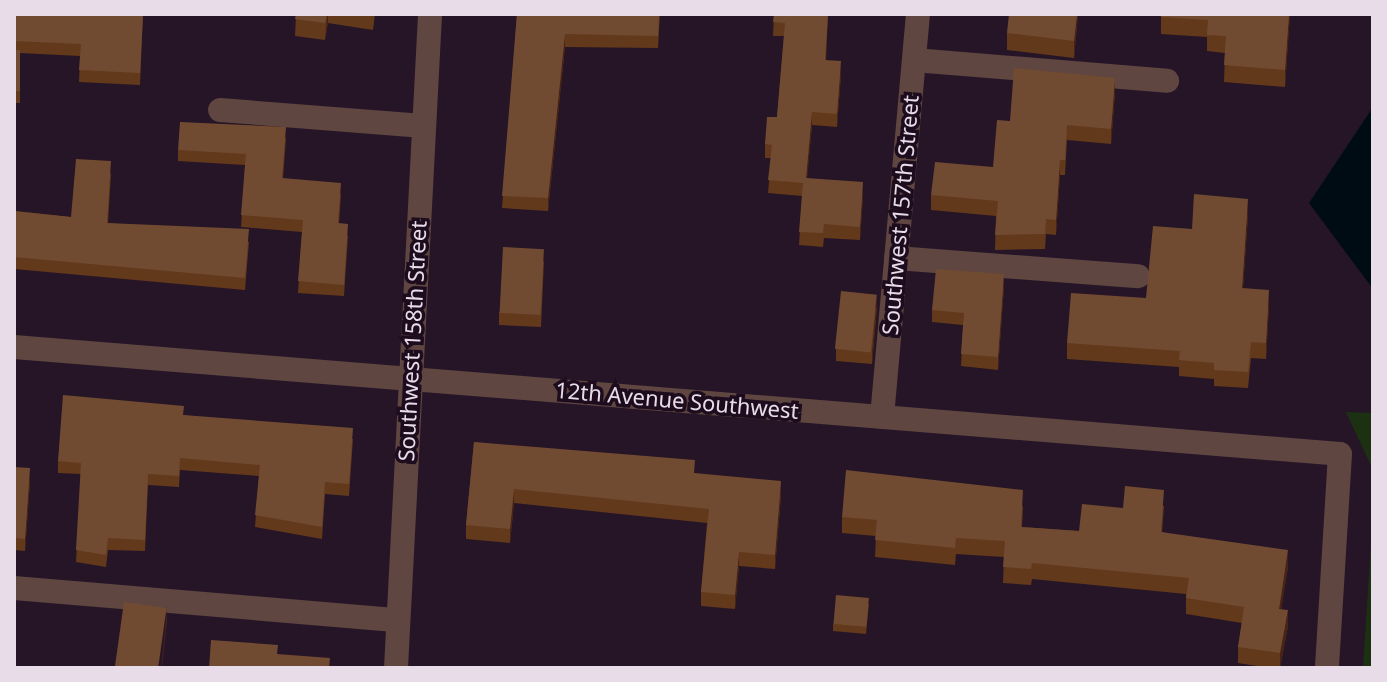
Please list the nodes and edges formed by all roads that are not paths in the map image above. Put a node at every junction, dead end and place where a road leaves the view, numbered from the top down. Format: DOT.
graph roads {
  1 [pos="430,14"];
  2 [pos="918,14"];
  3 [pos="914,60"];
  4 [pos="1167,81"];
  5 [pos="220,110"];
  6 [pos="423,126"];
  7 [pos="896,258"];
  8 [pos="1138,276"];
  9 [pos="14,347"];
  10 [pos="411,377"];
  11 [pos="882,417"];
  12 [pos="14,588"];
  13 [pos="398,620"];
  14 [pos="396,668"];
  15 [pos="1327,668"];
  1 -- 6 [label="street, Southwest 158th Street"];
  2 -- 3 [label="street, Southwest 157th Street"];
  3 -- 4 [label="street"];
  3 -- 7 [label="street, Southwest 157th Street"];
  5 -- 6 [label="street"];
  6 -- 10 [label="street, Southwest 158th Street"];
  7 -- 8 [label="street"];
  7 -- 11 [label="street, Southwest 157th Street"];
  9 -- 10 [label="street, 12th Avenue Southwest"];
  10 -- 11 [label="street, 12th Avenue Southwest"];
  10 -- 13 [label="street, Southwest 158th Street"];
  11 -- 15 [label="street, 12th Avenue Southwest"];
  12 -- 13 [label="street"];
  13 -- 14 [label="street, Southwest 158th Street"];
}
